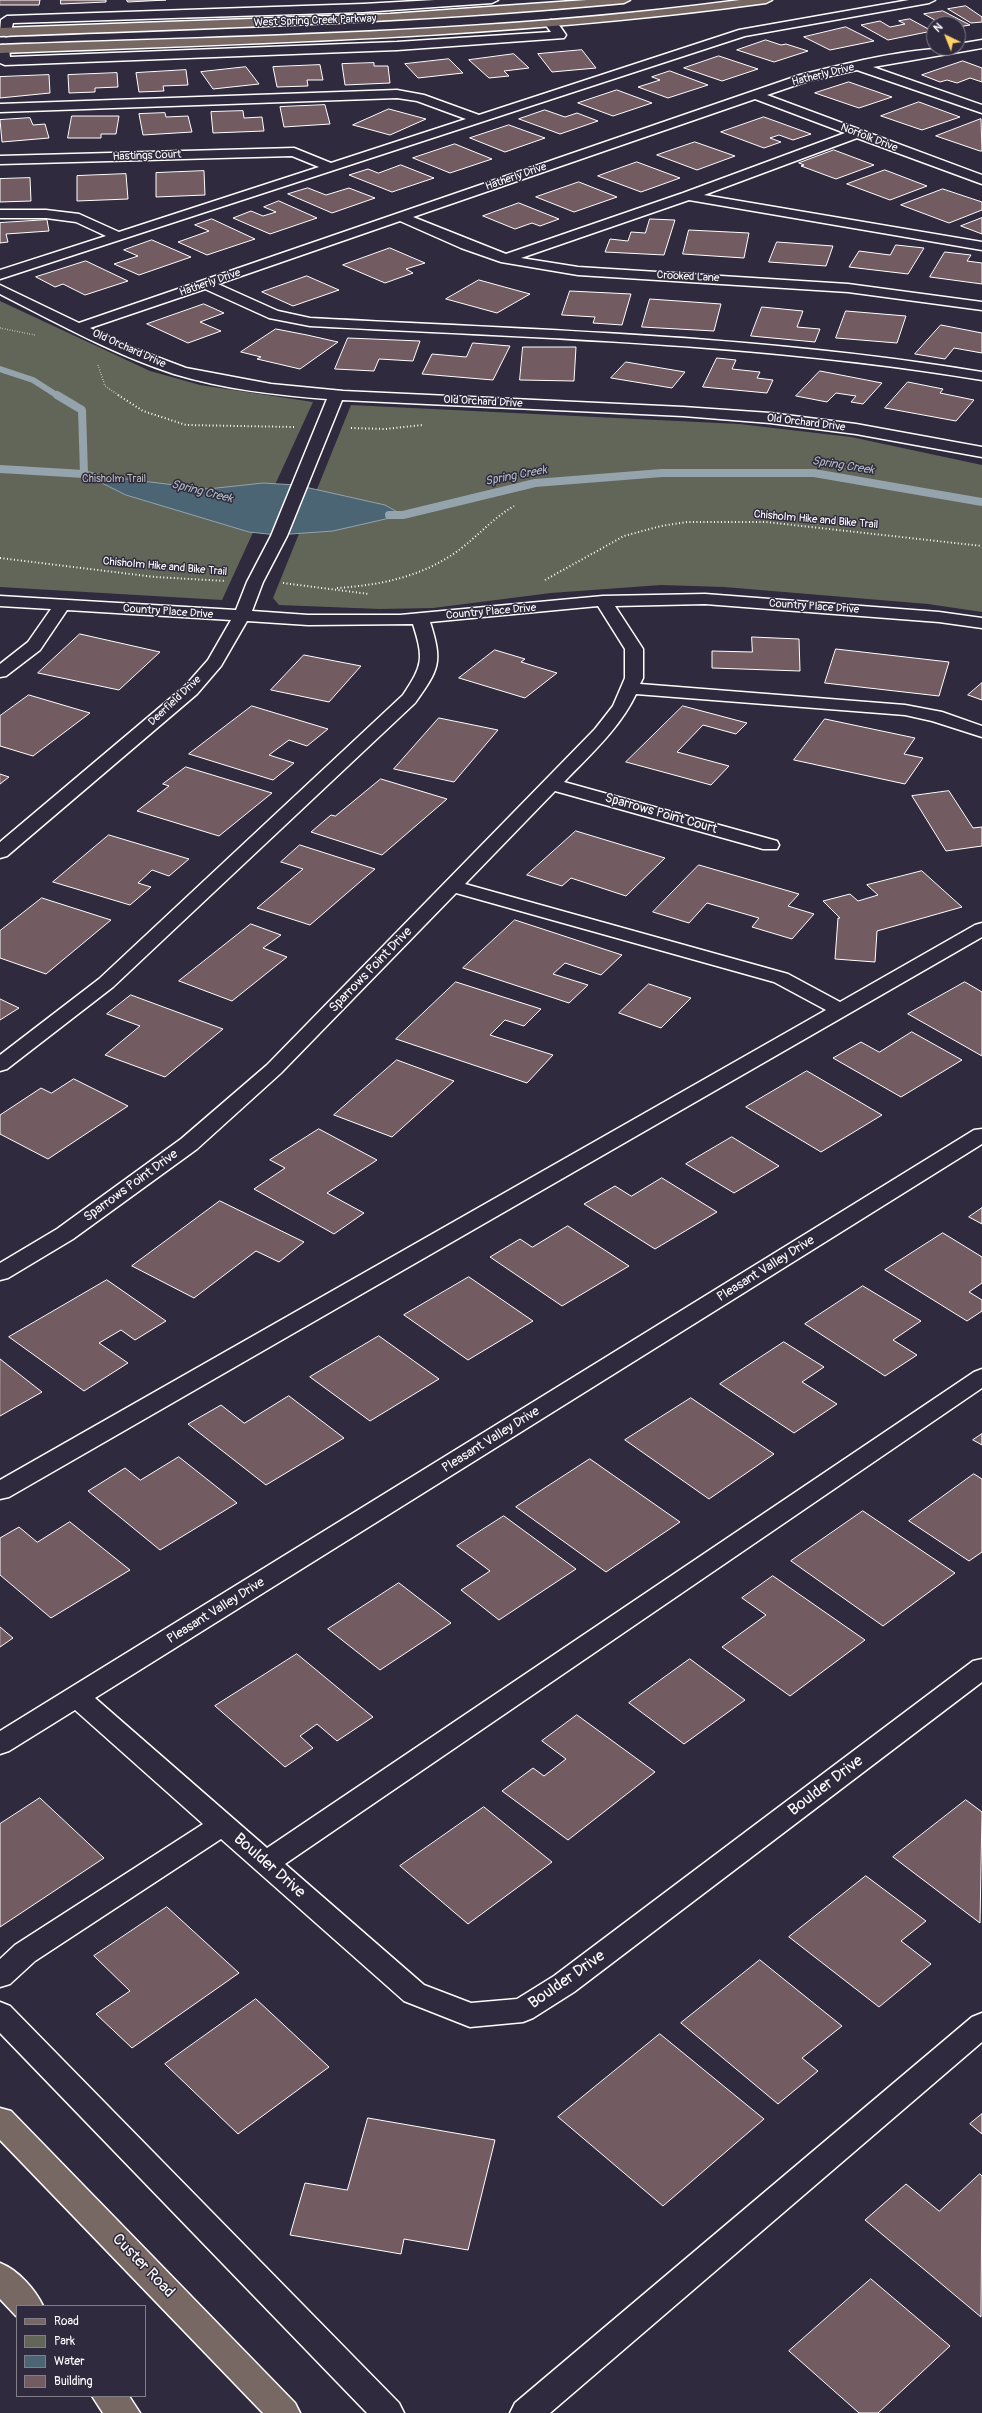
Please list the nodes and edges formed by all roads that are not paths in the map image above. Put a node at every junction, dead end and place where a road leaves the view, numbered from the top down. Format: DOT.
graph roads {
  1 [pos="492,0"];
  2 [pos="624,0"];
  3 [pos="766,0"];
  4 [pos="930,0"];
  5 [pos="551,24"];
  6 [pos="3,32"];
  7 [pos="979,45"];
  8 [pos="966,47"];
  9 [pos="2,49"];
  10 [pos="926,54"];
  11 [pos="857,66"];
  12 [pos="755,95"];
  13 [pos="0,108"];
  14 [pos="982,109"];
  15 [pos="476,118"];
  16 [pos="857,133"];
  17 [pos="0,160"];
  18 [pos="330,167"];
  19 [pos="982,180"];
  20 [pos="688,196"];
  21 [pos="0,214"];
  22 [pos="401,217"];
  23 [pos="117,236"];
  24 [pos="982,246"];
  25 [pos="506,259"];
  26 [pos="0,275"];
  27 [pos="206,284"];
  28 [pos="0,289"];
  29 [pos="982,306"];
  30 [pos="80,327"];
  31 [pos="982,376"];
  32 [pos="337,393"];
  33 [pos="982,452"];
  34 [pos="0,600"];
  35 [pos="603,601"];
  36 [pos="63,604"];
  37 [pos="242,616"];
  38 [pos="420,619"];
  39 [pos="982,623"];
  40 [pos="0,672"];
  41 [pos="630,688"];
  42 [pos="982,732"];
  43 [pos="552,784"];
  44 [pos="770,845"];
  45 [pos="0,852"];
  46 [pos="452,886"];
  47 [pos="982,929"];
  48 [pos="841,1010"];
  49 [pos="0,1065"];
  50 [pos="982,1135"];
  51 [pos="0,1273"];
  52 [pos="982,1378"];
  53 [pos="0,1491"];
  54 [pos="982,1668"];
  55 [pos="77,1697"];
  56 [pos="0,1744"];
  57 [pos="222,1825"];
  58 [pos="266,1863"];
  59 [pos="0,1976"];
  60 [pos="0,2014"];
  61 [pos="982,2025"];
  62 [pos="0,2120"];
  63 [pos="0,2277"];
  64 [pos="26,2305"];
  65 [pos="109,2397"];
  66 [pos="124,2413"];
  67 [pos="284,2413"];
  68 [pos="388,2413"];
  69 [pos="526,2413"];
  1 -- 6 [label="street, West Spring Creek Parkway"];
  2 -- 6 [label="main road, West Spring Creek Parkway"];
  3 -- 5 [label="main road"];
  4 -- 15 [label="street"];
  5 -- 9 [label="street"];
  7 -- 8 [label="street, Hatherly Drive"];
  10 -- 11 [label="street, Hatherly Drive"];
  11 -- 12 [label="street, Hatherly Drive"];
  11 -- 14 [label="street"];
  12 -- 16 [label="street, Norfolk Drive"];
  12 -- 22 [label="street, Hatherly Drive"];
  13 -- 15 [label="street"];
  15 -- 18 [label="street"];
  16 -- 19 [label="street, Norfolk Drive"];
  16 -- 20 [label="street"];
  17 -- 18 [label="street, Hastings Court"];
  18 -- 23 [label="street"];
  20 -- 24 [label="street"];
  20 -- 25 [label="street"];
  21 -- 23 [label="street"];
  22 -- 25 [label="street, Crooked Lane"];
  22 -- 27 [label="street, Hatherly Drive"];
  23 -- 26 [label="street"];
  25 -- 29 [label="street, Crooked Lane"];
  27 -- 30 [label="street, Hatherly Drive"];
  27 -- 31 [label="street"];
  28 -- 30 [label="street, Old Orchard Drive"];
  30 -- 32 [label="street, Old Orchard Drive"];
  32 -- 33 [label="street, Old Orchard Drive"];
  32 -- 37 [label="street, Deerfield Drive"];
  34 -- 36 [label="street, Country Place Drive"];
  35 -- 38 [label="street, Country Place Drive"];
  35 -- 39 [label="street, Country Place Drive"];
  35 -- 41 [label="street, Sparrows Point Drive"];
  36 -- 37 [label="street, Country Place Drive"];
  36 -- 40 [label="street"];
  37 -- 38 [label="street, Country Place Drive"];
  37 -- 45 [label="street, Deerfield Drive"];
  38 -- 49 [label="street"];
  41 -- 42 [label="street"];
  41 -- 43 [label="street, Sparrows Point Drive"];
  43 -- 44 [label="street, Sparrows Point Court"];
  43 -- 46 [label="street, Sparrows Point Drive"];
  46 -- 48 [label="street"];
  46 -- 51 [label="street, Sparrows Point Drive"];
  47 -- 48 [label="street"];
  48 -- 53 [label="street"];
  50 -- 55 [label="street, Pleasant Valley Drive"];
  52 -- 58 [label="street"];
  54 -- 58 [label="street, Boulder Drive"];
  55 -- 56 [label="street, Pleasant Valley Drive"];
  55 -- 57 [label="street, Boulder Drive"];
  57 -- 58 [label="street, Boulder Drive"];
  57 -- 59 [label="street"];
  60 -- 68 [label="street"];
  61 -- 69 [label="street"];
  62 -- 67 [label="main road, Custer Road"];
  63 -- 64 [label="main road"];
  65 -- 66 [label="main road"];
}
